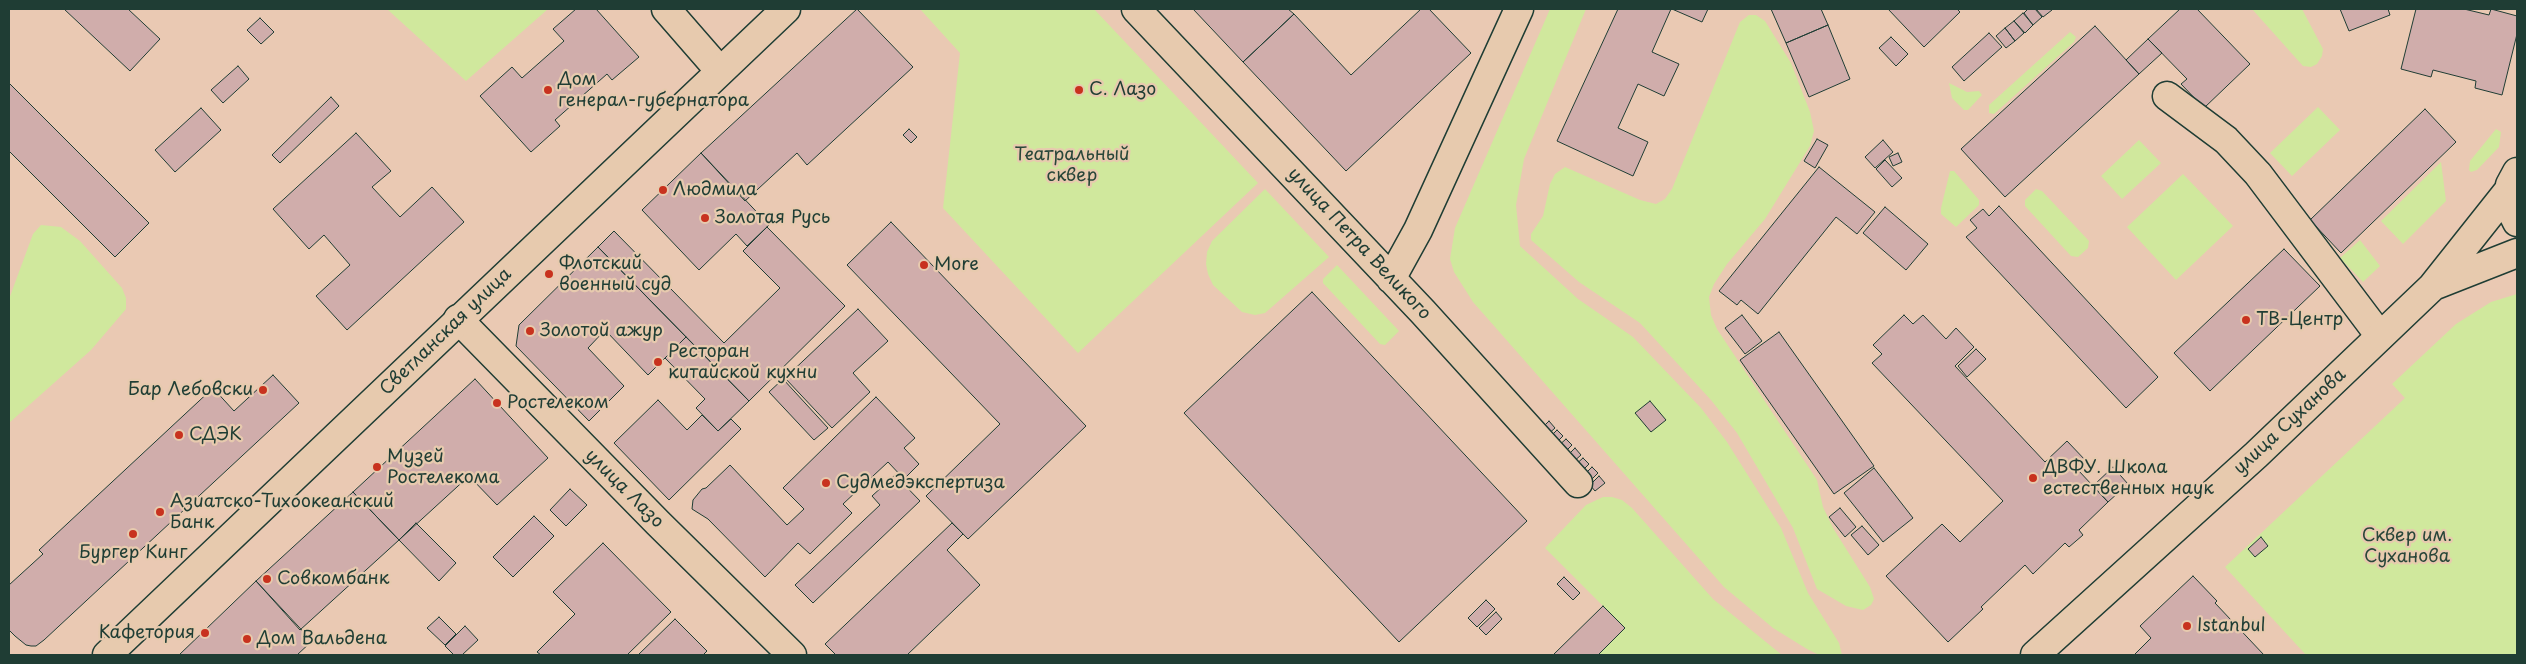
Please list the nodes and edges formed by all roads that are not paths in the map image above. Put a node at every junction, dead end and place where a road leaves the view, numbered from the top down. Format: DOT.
graph roads {
  1 [pos="666,9"];
  2 [pos="786,9"];
  3 [pos="1136,9"];
  4 [pos="1519,9"];
  5 [pos="720,71"];
  6 [pos="2167,96"];
  7 [pos="2513,181"];
  8 [pos="2517,222"];
  9 [pos="2517,252"];
  10 [pos="1391,279"];
  11 [pos="2432,287"];
  12 [pos="458,319"];
  13 [pos="2380,336"];
  14 [pos="1578,483"];
  15 [pos="106,655"];
  16 [pos="792,655"];
  17 [pos="2035,655"];
  1 -- 5 [label="main road"];
  2 -- 5 [label="main road, Светланская улица"];
  3 -- 10 [label="main road, улица Петра Великого"];
  4 -- 10 [label="main road"];
  5 -- 12 [label="main road, Светланская улица"];
  6 -- 13 [label="main road"];
  7 -- 8 [label="main road"];
  7 -- 11 [label="main road, улица Суханова"];
  9 -- 11 [label="main road, улица Суханова"];
  10 -- 14 [label="main road, улица Петра Великого"];
  11 -- 13 [label="main road, улица Суханова"];
  12 -- 15 [label="main road, Светланская улица"];
  12 -- 16 [label="main road, улица Лазо"];
  13 -- 17 [label="main road, улица Суханова"];
}
